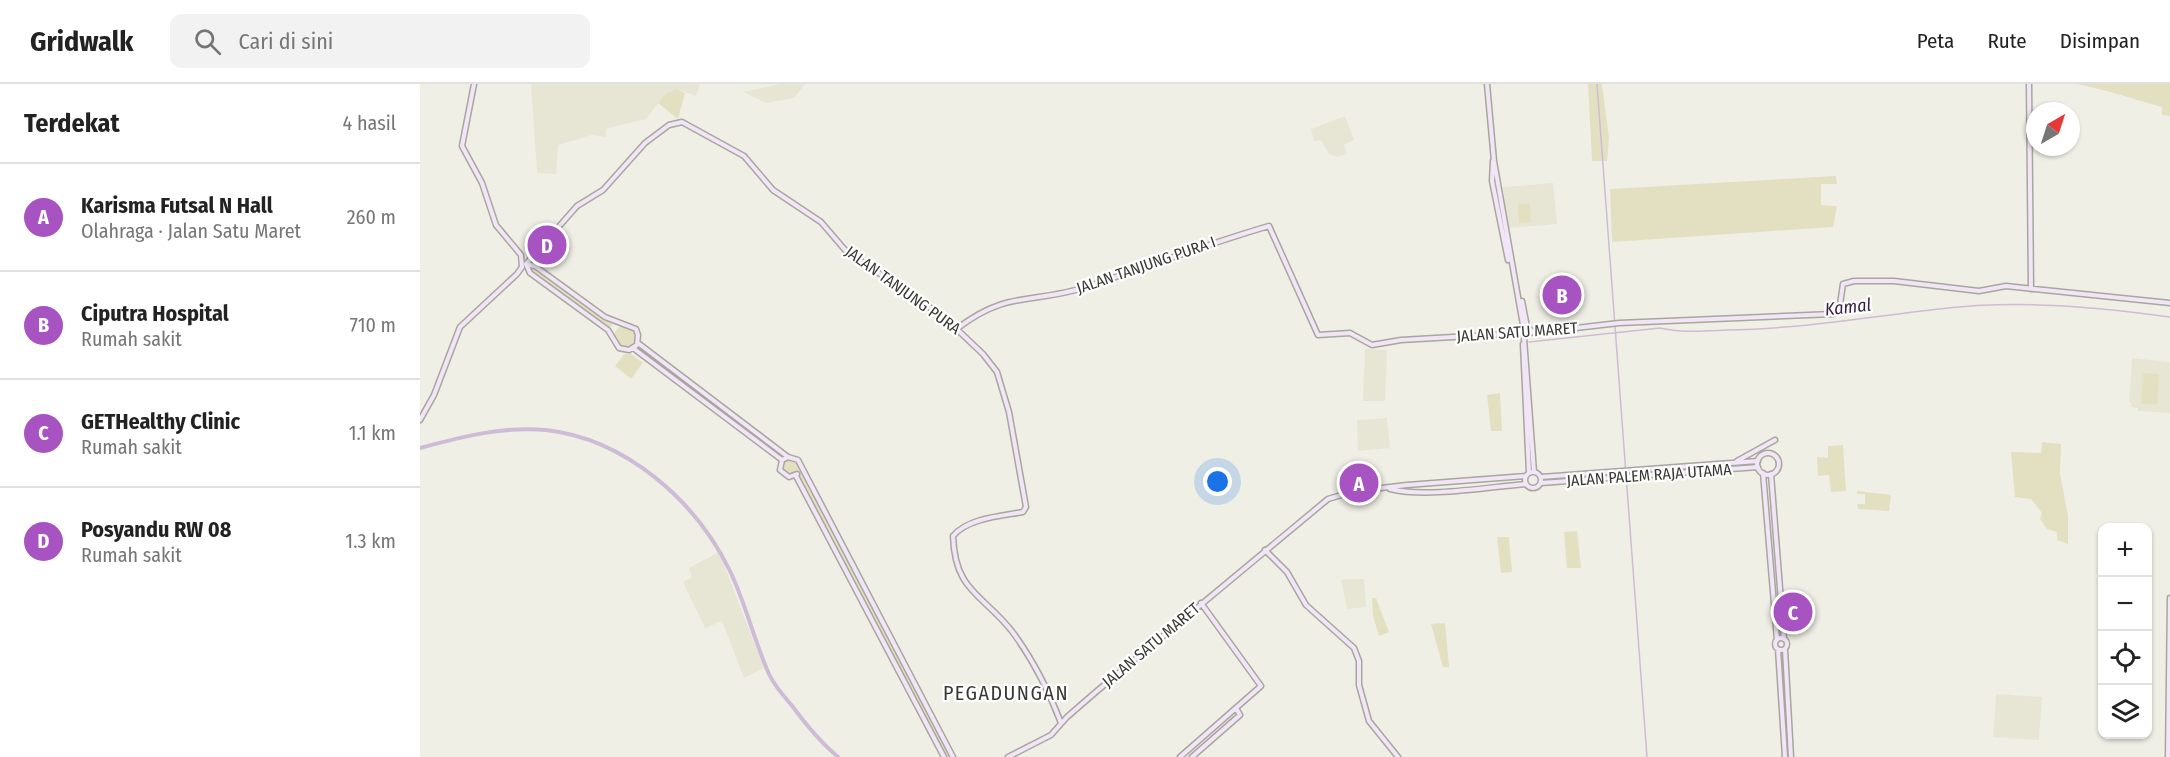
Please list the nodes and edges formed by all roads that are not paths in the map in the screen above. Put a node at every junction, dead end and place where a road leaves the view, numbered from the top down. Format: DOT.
graph roads {
  1 [pos="474,84"];
  2 [pos="1487,84"];
  3 [pos="2030,84"];
  4 [pos="1494,161"];
  5 [pos="1269,226"];
  6 [pos="524,262"];
  7 [pos="552,278"];
  8 [pos="547,285"];
  9 [pos="1516,287"];
  10 [pos="2031,289"];
  11 [pos="2170,303"];
  12 [pos="618,328"];
  13 [pos="958,328"];
  14 [pos="1522,331"];
  15 [pos="1533,332"];
  16 [pos="613,335"];
  17 [pos="638,343"];
  18 [pos="633,348"];
  19 [pos="420,420"];
  20 [pos="1775,440"];
  21 [pos="788,457"];
  22 [pos="782,460"];
  23 [pos="1758,461"];
  24 [pos="1734,463"];
  25 [pos="1758,467"];
  26 [pos="800,469"];
  27 [pos="1763,473"];
  28 [pos="1530,474"];
  29 [pos="1771,474"];
  30 [pos="796,476"];
  31 [pos="1541,477"];
  32 [pos="1541,483"];
  33 [pos="1526,484"];
  34 [pos="1389,489"];
  35 [pos="1265,550"];
  36 [pos="2170,598"];
  37 [pos="1201,603"];
  38 [pos="1784,639"];
  39 [pos="1777,640"];
  40 [pos="1778,649"];
  41 [pos="1785,649"];
  42 [pos="1236,708"];
  43 [pos="1061,723"];
  44 [pos="950,752"];
  45 [pos="943,756"];
  46 [pos="1398,756"];
  47 [pos="953,757"];
  48 [pos="1008,757"];
  49 [pos="1180,757"];
  50 [pos="1192,757"];
  51 [pos="1785,757"];
  52 [pos="1791,757"];
  53 [pos="2168,757"];
  1 -- 6 [label="street"];
  2 -- 4 [label="street"];
  3 -- 10 [label="street"];
  4 -- 9 [label="street"];
  4 -- 14 [label="street"];
  5 -- 13 [label="street, JALAN TANJUNG PURA I"];
  5 -- 14 [label="street, JALAN SATU MARET"];
  6 -- 7 [label="street"];
  6 -- 8 [label="street"];
  6 -- 13 [label="street, JALAN TANJUNG PURA"];
  6 -- 19 [label="street"];
  7 -- 8 [label="street"];
  7 -- 12 [label="street"];
  8 -- 16 [label="street"];
  9 -- 14 [label="street"];
  9 -- 15 [label="street"];
  10 -- 11 [label="street"];
  10 -- 15 [label="street, JALAN SATU MARET"];
  12 -- 16 [label="street"];
  12 -- 17 [label="street"];
  13 -- 43 [label="street, JALAN TANJUNG PURA"];
  14 -- 15 [label="street, JALAN SATU MARET"];
  14 -- 28 [label="street"];
  16 -- 18 [label="street"];
  17 -- 18 [label="street"];
  17 -- 21 [label="street"];
  18 -- 22 [label="street"];
  20 -- 24 [label="street"];
  21 -- 22 [label="street"];
  21 -- 26 [label="street"];
  22 -- 30 [label="street"];
  23 -- 24 [label="street, JALAN PALEM RAJA UTAMA"];
  23 -- 25 [label="street"];
  23 -- 29 [label="street"];
  24 -- 31 [label="street, JALAN PALEM RAJA UTAMA"];
  25 -- 27 [label="street"];
  25 -- 32 [label="street, JALAN PALEM RAJA UTAMA"];
  26 -- 30 [label="street"];
  26 -- 44 [label="street"];
  27 -- 29 [label="street"];
  27 -- 39 [label="street"];
  28 -- 31 [label="street"];
  28 -- 33 [label="street"];
  28 -- 34 [label="street, JALAN SATU MARET"];
  29 -- 38 [label="street"];
  30 -- 45 [label="street"];
  31 -- 32 [label="street"];
  32 -- 33 [label="street, JALAN PALEM RAJA UTAMA"];
  33 -- 34 [label="street, JALAN SATU MARET"];
  34 -- 35 [label="street, JALAN SATU MARET"];
  35 -- 37 [label="street, JALAN SATU MARET"];
  35 -- 46 [label="street"];
  36 -- 53 [label="street"];
  37 -- 42 [label="street"];
  37 -- 43 [label="street, JALAN SATU MARET"];
  38 -- 39 [label="street"];
  38 -- 41 [label="street"];
  39 -- 40 [label="street"];
  40 -- 41 [label="street"];
  40 -- 51 [label="street"];
  41 -- 52 [label="street"];
  42 -- 49 [label="street"];
  42 -- 50 [label="street"];
  43 -- 48 [label="street, JALAN SATU MARET"];
  44 -- 45 [label="street"];
  44 -- 47 [label="street"];
}
